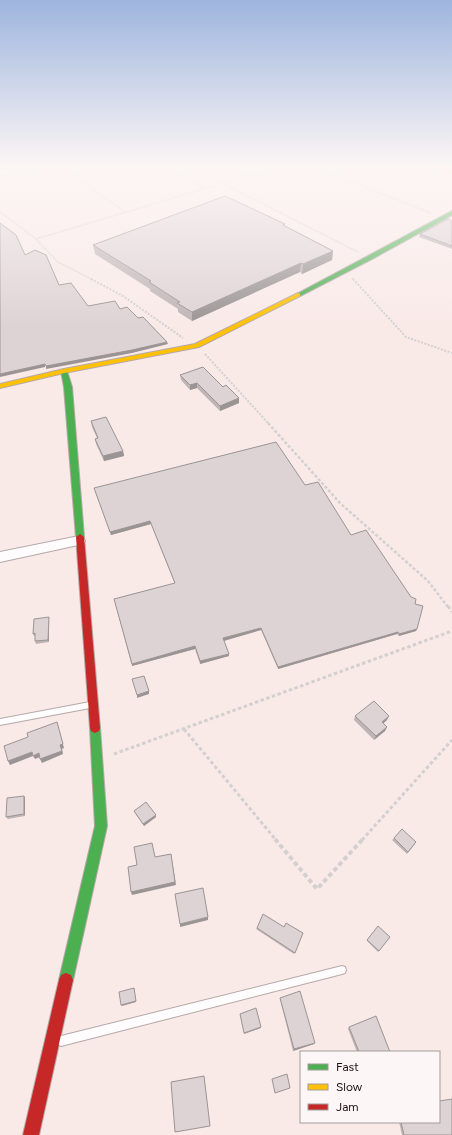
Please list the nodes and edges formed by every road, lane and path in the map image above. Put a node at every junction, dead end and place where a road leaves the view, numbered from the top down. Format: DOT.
graph roads {
  1 [pos="11,220"];
  2 [pos="99,220"];
  3 [pos="296,220"];
  4 [pos="439,220"];
  5 [pos="36,239"];
  6 [pos="370,258"];
  7 [pos="345,270"];
  8 [pos="197,346"];
  9 [pos="452,353"];
  10 [pos="64,371"];
  11 [pos="0,386"];
  12 [pos="79,541"];
  13 [pos="0,557"];
  14 [pos="452,612"];
  15 [pos="452,631"];
  16 [pos="93,705"];
  17 [pos="0,722"];
  18 [pos="184,729"];
  19 [pos="452,740"];
  20 [pos="97,761"];
  21 [pos="342,970"];
  22 [pos="51,1043"];
  23 [pos="32,1135"];
  1 -- 5 [label="path"];
  2 -- 5 [label="path"];
  3 -- 6 [label="path"];
  4 -- 6 [label="street"];
  5 -- 8 [label="path"];
  6 -- 7 [label="street"];
  7 -- 8 [label="street"];
  7 -- 9 [label="path"];
  8 -- 10 [label="street"];
  8 -- 14 [label="path"];
  10 -- 11 [label="street"];
  10 -- 12 [label="street"];
  12 -- 13 [label="street"];
  12 -- 16 [label="street"];
  15 -- 18 [label="path"];
  16 -- 17 [label="lane"];
  16 -- 20 [label="street"];
  18 -- 19 [label="path"];
  18 -- 20 [label="path"];
  20 -- 22 [label="street"];
  21 -- 22 [label="lane"];
  22 -- 23 [label="street"];
}
